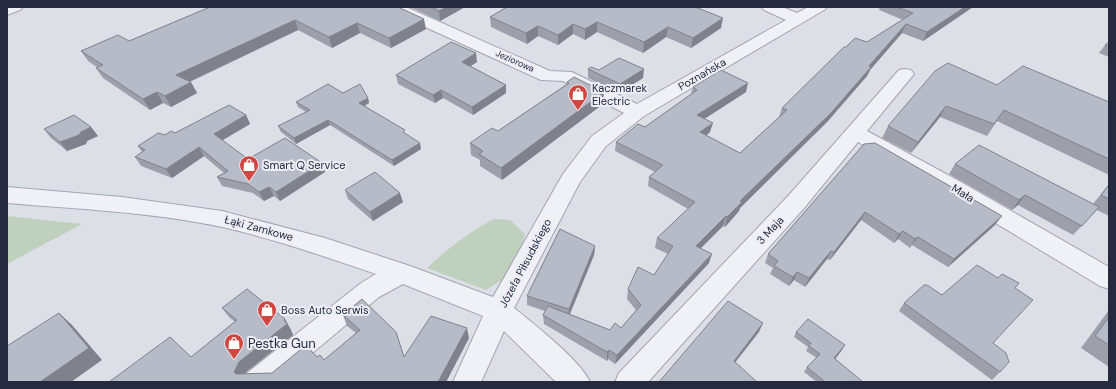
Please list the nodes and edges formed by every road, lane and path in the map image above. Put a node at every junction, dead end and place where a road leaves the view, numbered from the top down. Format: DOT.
graph roads {
  1 [pos="15,7"];
  2 [pos="393,7"];
  3 [pos="769,7"];
  4 [pos="819,7"];
  5 [pos="7,10"];
  6 [pos="798,19"];
  7 [pos="905,74"];
  8 [pos="637,112"];
  9 [pos="856,133"];
  10 [pos="592,150"];
  11 [pos="7,195"];
  12 [pos="401,273"];
  13 [pos="1109,279"];
  14 [pos="499,311"];
  15 [pos="256,382"];
  16 [pos="467,382"];
  17 [pos="576,382"];
  18 [pos="630,382"];
  1 -- 5 [label="street"];
  2 -- 8 [label="street, Jeziorowa"];
  3 -- 6 [label="street"];
  4 -- 6 [label="street, Poznańska"];
  6 -- 8 [label="street, Poznańska"];
  7 -- 9 [label="street, 3 Maja"];
  8 -- 10 [label="street, Poznańska"];
  9 -- 13 [label="street, Mała"];
  9 -- 18 [label="street, 3 Maja"];
  10 -- 14 [label="street, Józefa Piłsudskiego"];
  11 -- 12 [label="street, Łąki Zamkowe"];
  12 -- 14 [label="street, Łąki Zamkowe"];
  12 -- 15 [label="street"];
  14 -- 16 [label="street, Józefa Piłsudskiego"];
  14 -- 17 [label="street, Łąki Zamkowe"];
}
